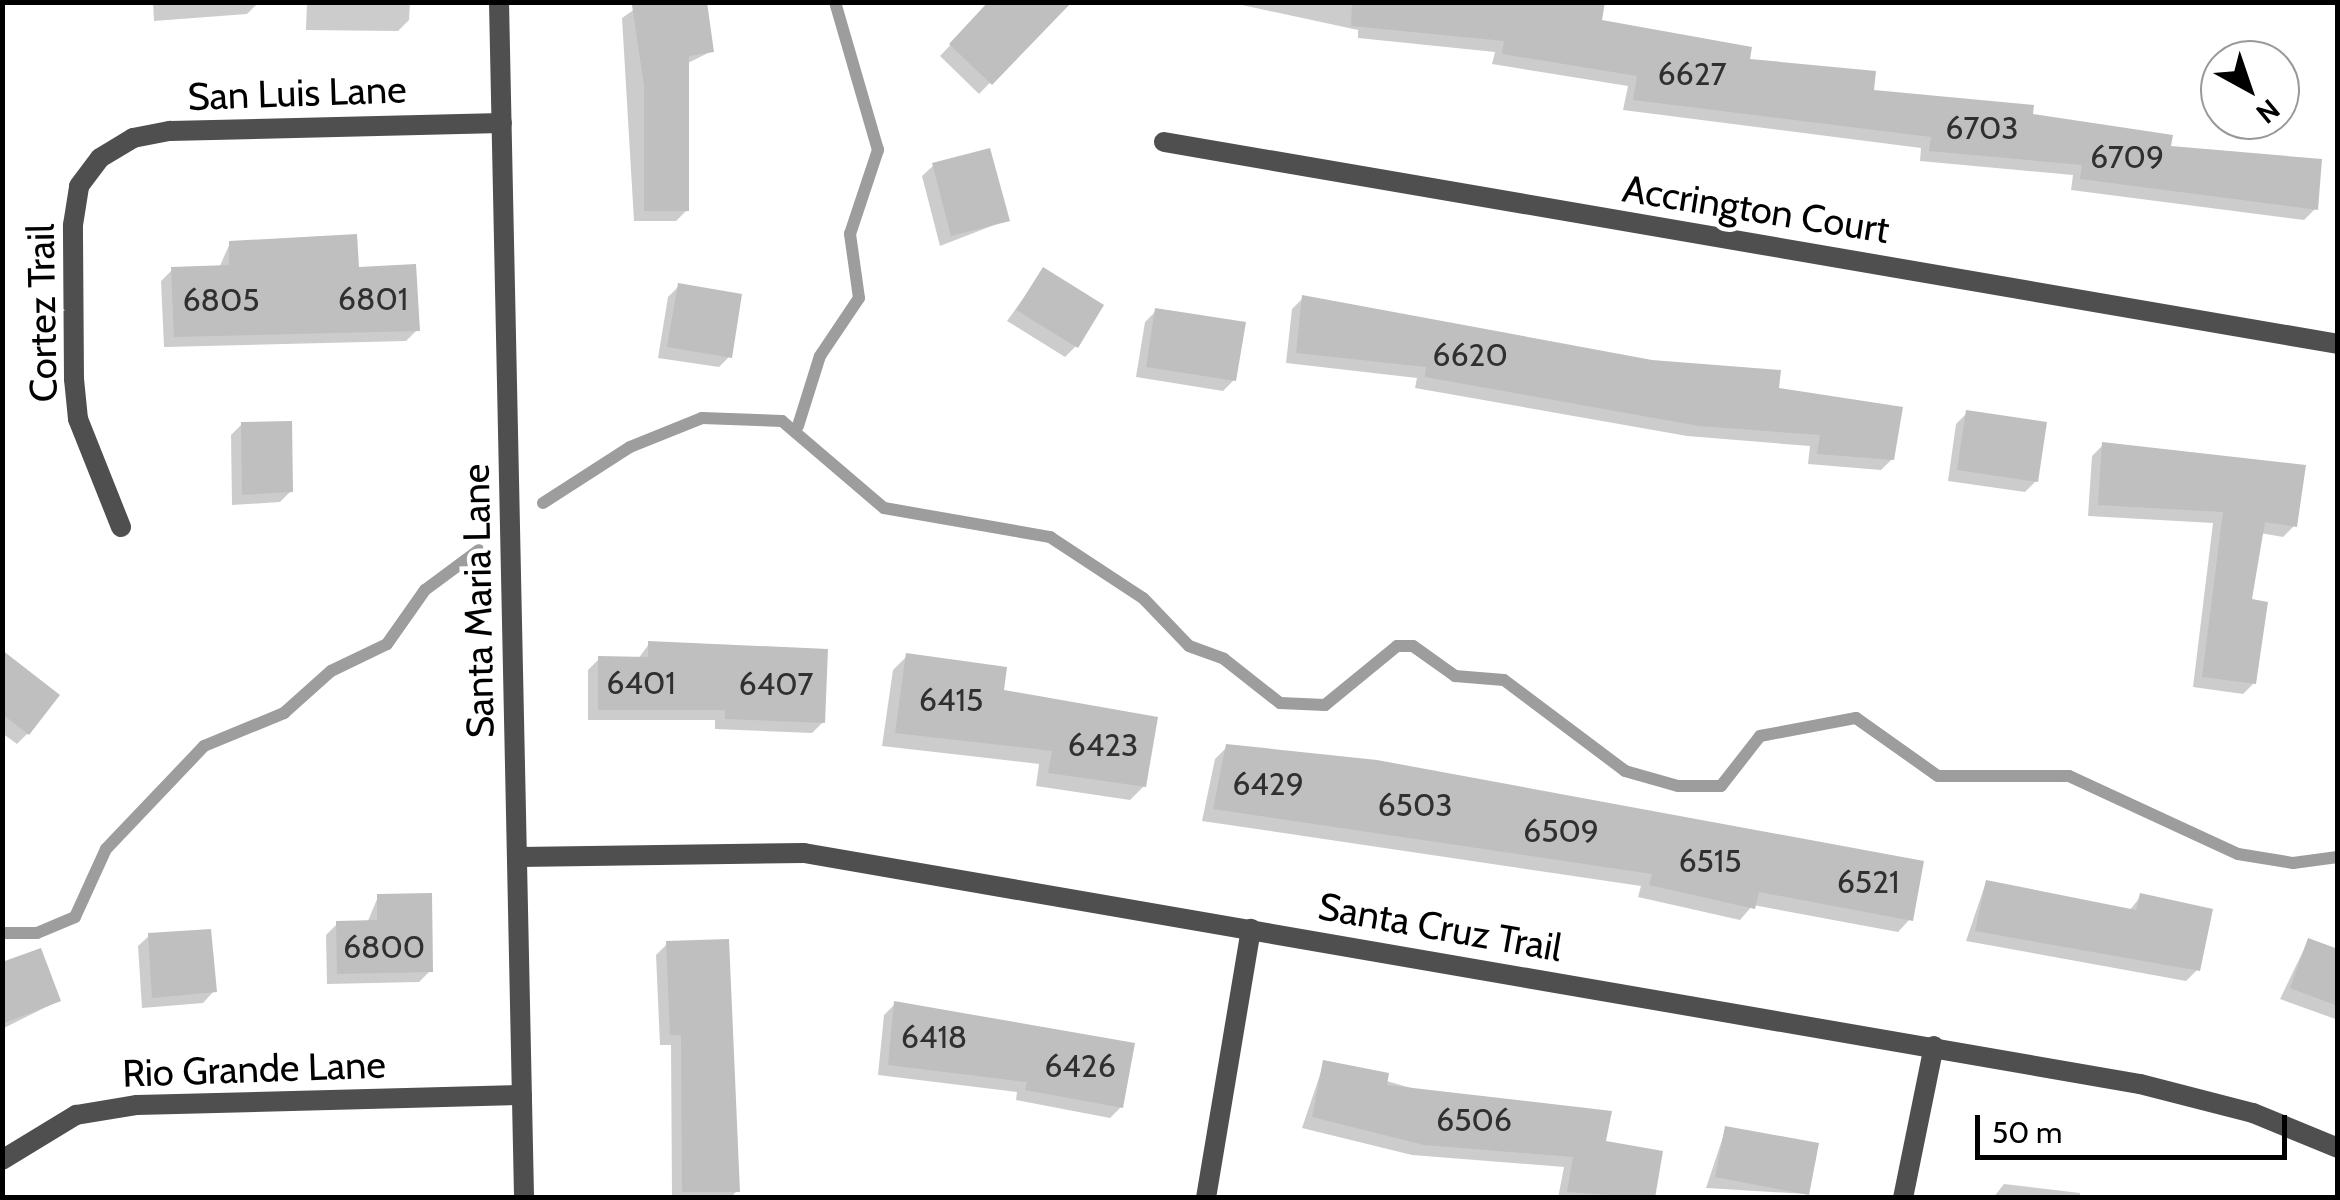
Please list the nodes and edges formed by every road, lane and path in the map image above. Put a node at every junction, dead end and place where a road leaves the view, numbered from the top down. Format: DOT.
graph roads {
  1 [pos="499,2"];
  2 [pos="502,123"];
  3 [pos="1164,142"];
  4 [pos="100,158"];
  5 [pos="2338,344"];
  6 [pos="121,528"];
  7 [pos="518,857"];
  8 [pos="1251,928"];
  9 [pos="1934,1046"];
  10 [pos="522,1095"];
  11 [pos="2338,1148"];
  12 [pos="2,1160"];
  13 [pos="524,1198"];
  14 [pos="1206,1198"];
  15 [pos="1904,1198"];
  1 -- 2 [label="street, Santa Maria Lane"];
  2 -- 4 [label="street, San Luis Lane"];
  2 -- 7 [label="street, Santa Maria Lane"];
  3 -- 5 [label="street, Accrington Court"];
  4 -- 6 [label="street, Cortez Trail"];
  7 -- 8 [label="street, Santa Cruz Trail"];
  7 -- 10 [label="street, Santa Maria Lane"];
  8 -- 9 [label="street, Santa Cruz Trail"];
  8 -- 14 [label="street"];
  9 -- 11 [label="street, Santa Cruz Trail"];
  9 -- 15 [label="street"];
  10 -- 12 [label="street, Rio Grande Lane"];
  10 -- 13 [label="street, Santa Maria Lane"];
}
